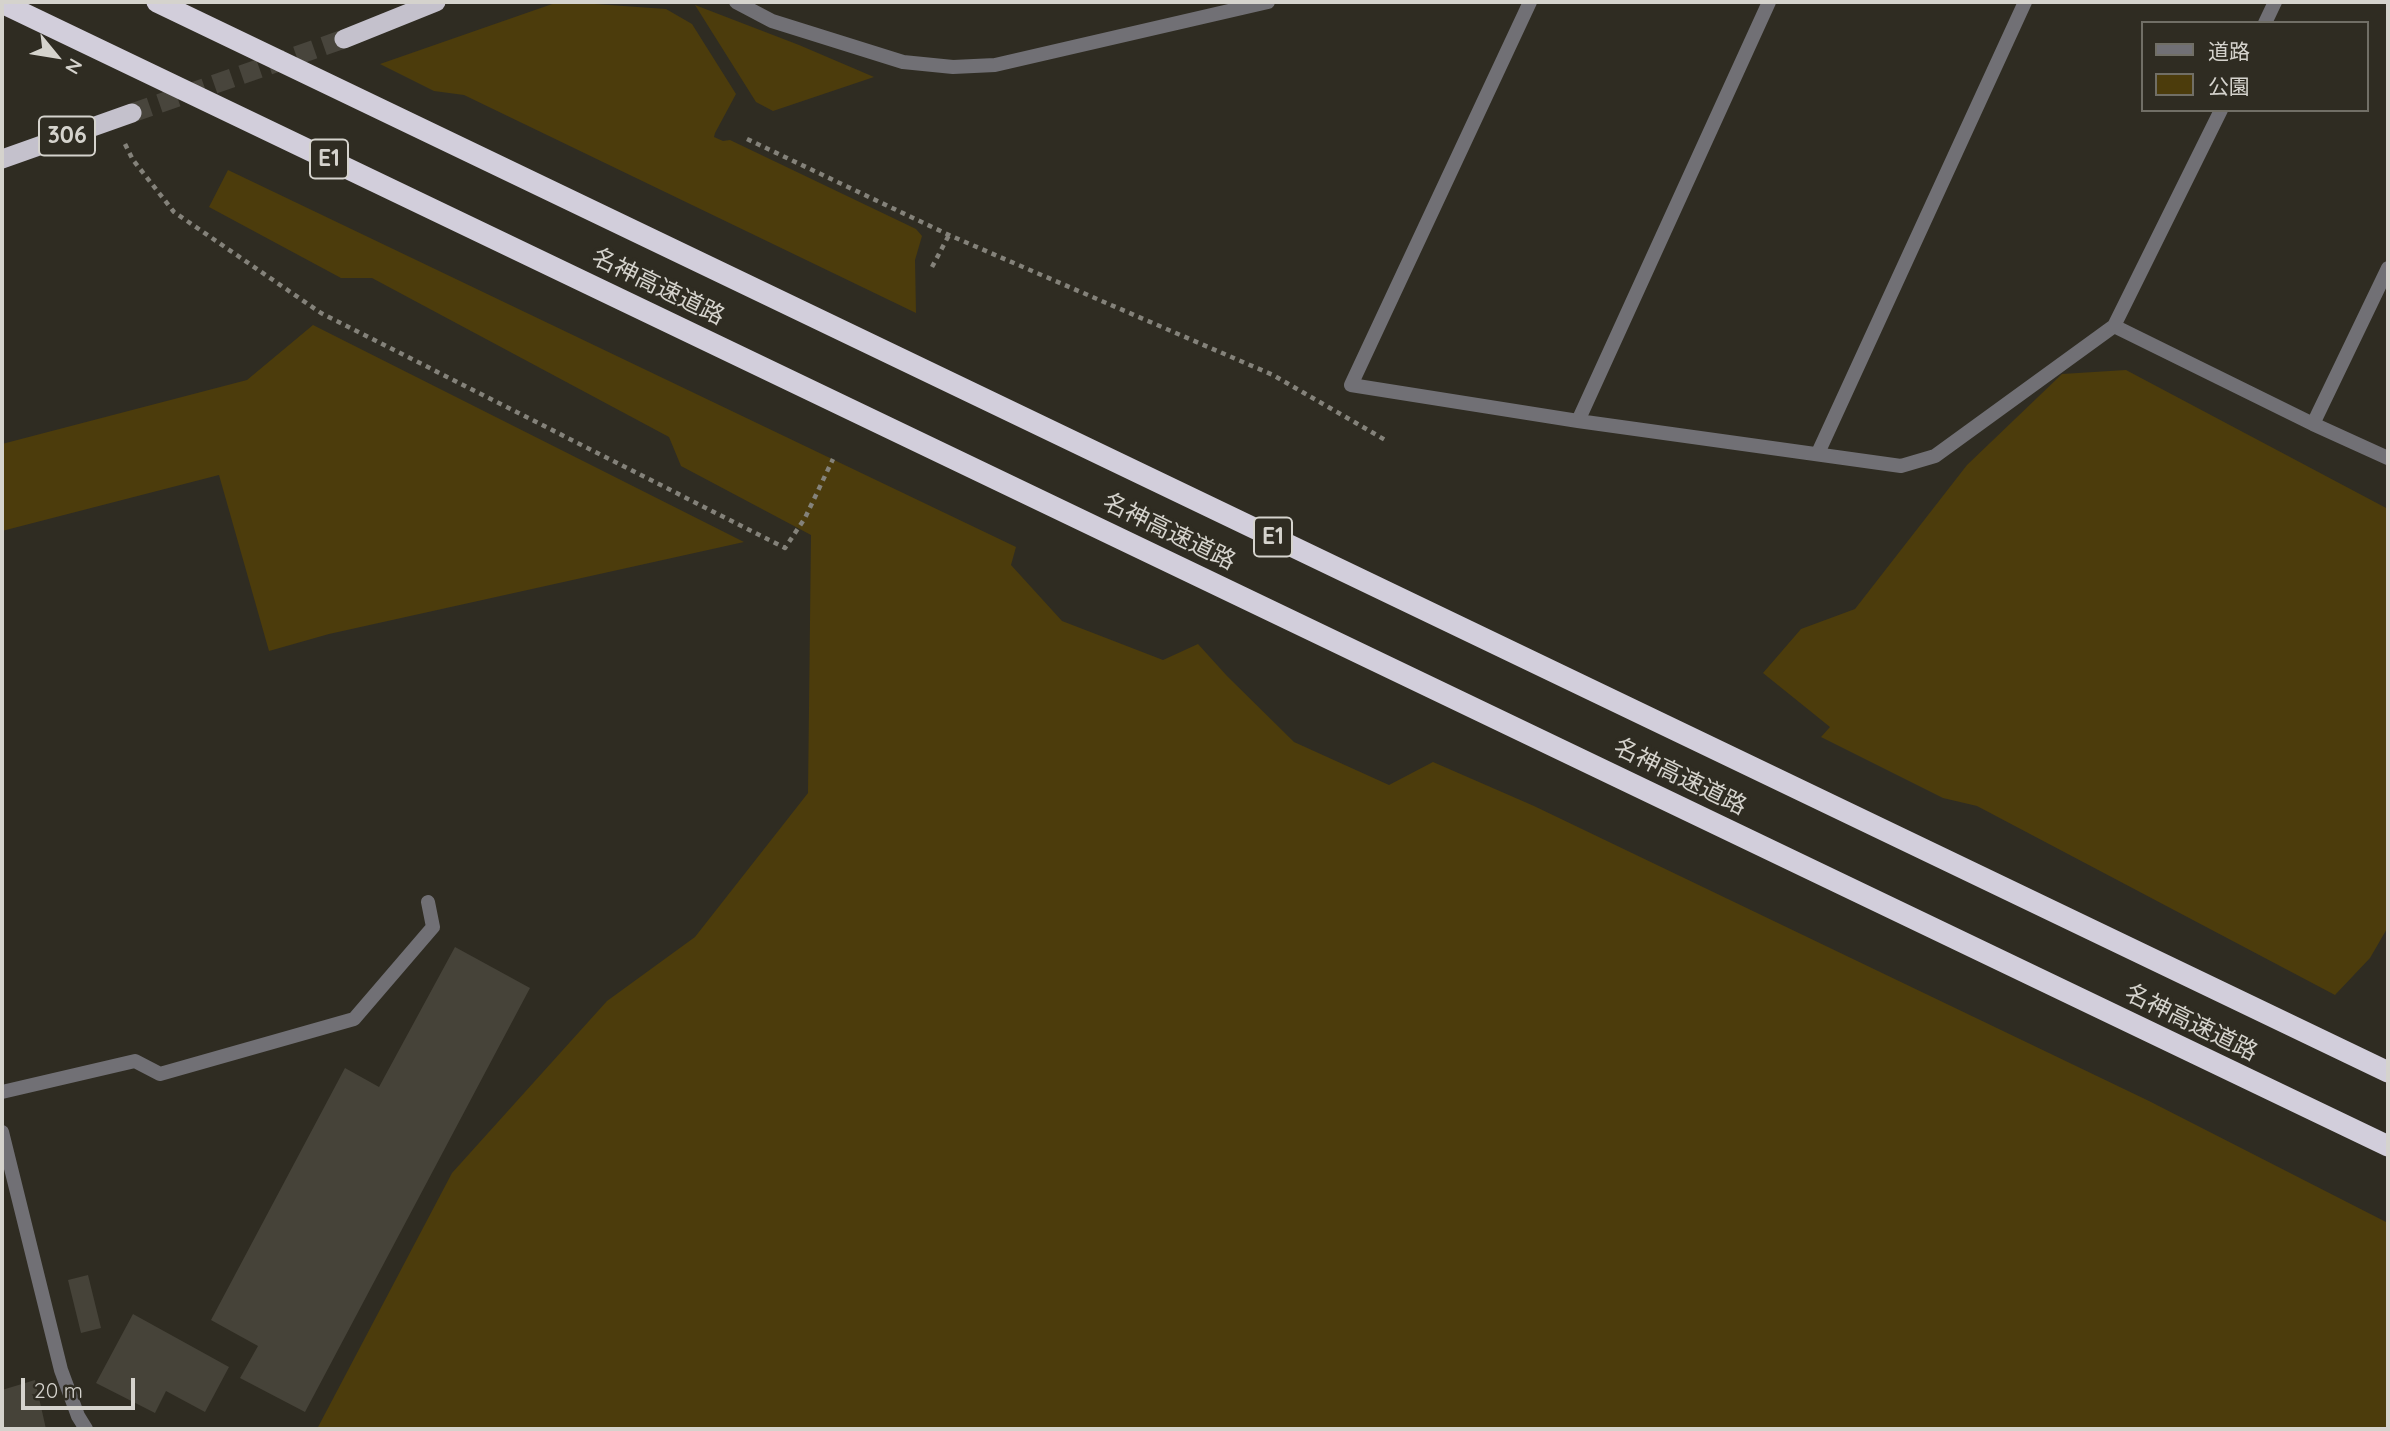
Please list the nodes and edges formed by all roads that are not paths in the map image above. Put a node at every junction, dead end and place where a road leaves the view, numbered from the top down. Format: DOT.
graph roads {
  1 [pos="157,2"];
  2 [pos="436,2"];
  3 [pos="736,2"];
  4 [pos="1268,2"];
  5 [pos="1530,2"];
  6 [pos="1769,2"];
  7 [pos="2025,2"];
  8 [pos="2275,2"];
  9 [pos="2,3"];
  10 [pos="2266,21"];
  11 [pos="344,39"];
  12 [pos="2220,112"];
  13 [pos="132,113"];
  14 [pos="3,156"];
  15 [pos="2388,268"];
  16 [pos="2114,326"];
  17 [pos="1578,421"];
  18 [pos="2313,424"];
  19 [pos="1818,453"];
  20 [pos="2388,458"];
  21 [pos="428,902"];
  22 [pos="2388,1072"];
  23 [pos="2,1092"];
  24 [pos="2,1132"];
  25 [pos="2388,1146"];
  26 [pos="86,1429"];
  1 -- 22 [label="highway, 名神高速道路 / E1"];
  2 -- 11 [label="highway"];
  3 -- 4 [label="street"];
  5 -- 17 [label="street"];
  6 -- 17 [label="street"];
  7 -- 19 [label="street"];
  8 -- 10 [label="street"];
  9 -- 25 [label="highway, 名神高速道路 / E1"];
  12 -- 16 [label="street"];
  13 -- 14 [label="highway, 306"];
  15 -- 18 [label="street"];
  16 -- 18 [label="street"];
  16 -- 19 [label="street"];
  17 -- 19 [label="street"];
  18 -- 20 [label="street"];
  21 -- 23 [label="street"];
  24 -- 26 [label="street"];
}
